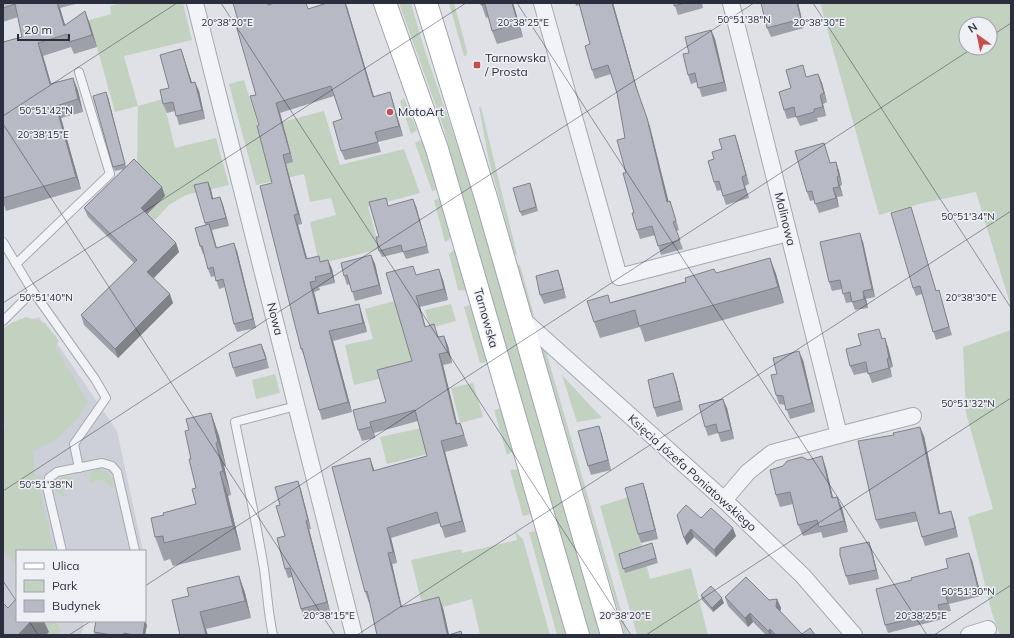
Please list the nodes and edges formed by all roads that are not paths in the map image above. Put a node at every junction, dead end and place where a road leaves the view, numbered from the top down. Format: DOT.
graph roads {
  1 [pos="195,3"];
  2 [pos="384,3"];
  3 [pos="426,3"];
  4 [pos="542,3"];
  5 [pos="731,3"];
  6 [pos="79,72"];
  7 [pos="788,233"];
  8 [pos="3,242"];
  9 [pos="16,264"];
  10 [pos="33,291"];
  11 [pos="521,318"];
  12 [pos="3,321"];
  13 [pos="296,406"];
  14 [pos="913,416"];
  15 [pos="839,435"];
  16 [pos="79,468"];
  17 [pos="724,500"];
  18 [pos="62,550"];
  19 [pos="135,550"];
  20 [pos="988,629"];
  21 [pos="273,635"];
  22 [pos="354,635"];
  23 [pos="578,635"];
  24 [pos="612,635"];
  25 [pos="854,635"];
  26 [pos="969,635"];
  1 -- 13 [label="street, Nowa"];
  2 -- 23 [label="main road, Tarnowska"];
  3 -- 11 [label="main road"];
  4 -- 7 [label="street"];
  5 -- 7 [label="street, Malinowa"];
  6 -- 9 [label="lane"];
  7 -- 15 [label="street, Malinowa"];
  8 -- 9 [label="lane"];
  9 -- 10 [label="lane"];
  10 -- 12 [label="lane"];
  10 -- 16 [label="lane"];
  11 -- 17 [label="street, Księcia Józefa Poniatowskiego"];
  11 -- 24 [label="main road"];
  13 -- 21 [label="lane"];
  13 -- 22 [label="street, Nowa"];
  14 -- 15 [label="street"];
  15 -- 17 [label="street"];
  16 -- 18 [label="lane"];
  16 -- 19 [label="lane"];
  17 -- 25 [label="street, Księcia Józefa Poniatowskiego"];
  20 -- 26 [label="street"];
}
